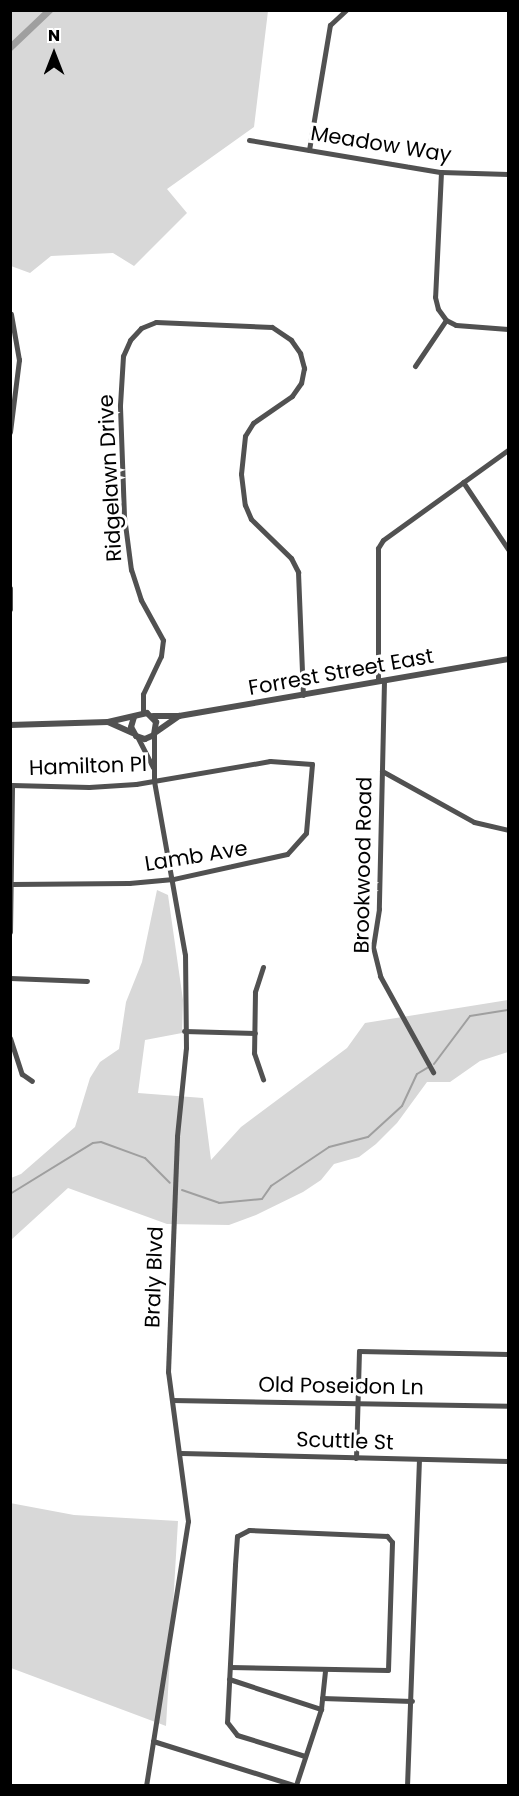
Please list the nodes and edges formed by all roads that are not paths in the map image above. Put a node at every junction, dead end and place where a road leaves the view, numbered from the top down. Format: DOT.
graph roads {
  1 [pos="346,10"];
  2 [pos="249,140"];
  3 [pos="309,150"];
  4 [pos="441,172"];
  5 [pos="508,174"];
  6 [pos="10,314"];
  7 [pos="446,320"];
  8 [pos="508,329"];
  9 [pos="415,366"];
  10 [pos="11,430"];
  11 [pos="508,450"];
  12 [pos="463,482"];
  13 [pos="508,549"];
  14 [pos="10,588"];
  15 [pos="10,609"];
  16 [pos="508,660"];
  17 [pos="381,681"];
  18 [pos="303,695"];
  19 [pos="143,713"];
  20 [pos="153,716"];
  21 [pos="178,716"];
  22 [pos="134,717"];
  23 [pos="108,722"];
  24 [pos="10,725"];
  25 [pos="155,733"];
  26 [pos="136,736"];
  27 [pos="312,764"];
  28 [pos="153,767"];
  29 [pos="382,771"];
  30 [pos="154,781"];
  31 [pos="508,830"];
  32 [pos="173,879"];
  33 [pos="11,884"];
  34 [pos="10,932"];
  35 [pos="263,967"];
  36 [pos="10,978"];
  37 [pos="87,981"];
  38 [pos="184,1031"];
  39 [pos="255,1033"];
  40 [pos="10,1038"];
  41 [pos="433,1072"];
  42 [pos="263,1079"];
  43 [pos="32,1081"];
  44 [pos="508,1354"];
  45 [pos="172,1400"];
  46 [pos="357,1402"];
  47 [pos="508,1406"];
  48 [pos="181,1453"];
  49 [pos="356,1458"];
  50 [pos="419,1459"];
  51 [pos="508,1461"];
  52 [pos="230,1667"];
  53 [pos="325,1671"];
  54 [pos="229,1679"];
  55 [pos="322,1698"];
  56 [pos="412,1701"];
  57 [pos="321,1709"];
  58 [pos="153,1741"];
  59 [pos="305,1756"];
  60 [pos="146,1785"];
  61 [pos="297,1785"];
  62 [pos="407,1785"];
  1 -- 3 [label="street"];
  2 -- 3 [label="street, Meadow Way"];
  3 -- 4 [label="street, Meadow Way"];
  4 -- 5 [label="street, Meadow Way"];
  4 -- 7 [label="street"];
  6 -- 10 [label="street"];
  7 -- 8 [label="street"];
  7 -- 9 [label="street"];
  11 -- 12 [label="street"];
  12 -- 13 [label="street"];
  12 -- 17 [label="street, Brookwood Road"];
  14 -- 15 [label="street"];
  16 -- 17 [label="street, Forrest Street East"];
  17 -- 18 [label="street, Forrest Street East"];
  17 -- 29 [label="street, Brookwood Road"];
  18 -- 19 [label="street, Ridgelawn Drive"];
  18 -- 21 [label="street, Forrest Street East"];
  19 -- 20 [label="street, Forrest Street East"];
  19 -- 22 [label="street"];
  20 -- 21 [label="street, Forrest Street East"];
  20 -- 25 [label="street"];
  21 -- 25 [label="street, Forrest Street East"];
  22 -- 23 [label="street"];
  22 -- 26 [label="street"];
  23 -- 24 [label="street"];
  23 -- 26 [label="street"];
  25 -- 26 [label="street"];
  25 -- 28 [label="street"];
  26 -- 28 [label="street"];
  27 -- 30 [label="street, Hamilton Pl"];
  27 -- 32 [label="street, Lamb Ave"];
  28 -- 30 [label="street"];
  29 -- 31 [label="street"];
  29 -- 41 [label="street, Brookwood Road"];
  30 -- 32 [label="street"];
  30 -- 33 [label="street, Hamilton Pl"];
  32 -- 33 [label="street, Lamb Ave"];
  32 -- 38 [label="street, Braly Blvd"];
  33 -- 34 [label="street, Hamilton Pl"];
  35 -- 39 [label="street"];
  36 -- 37 [label="street"];
  38 -- 39 [label="street"];
  38 -- 45 [label="street, Braly Blvd"];
  39 -- 42 [label="street"];
  40 -- 43 [label="street"];
  44 -- 46 [label="street"];
  45 -- 46 [label="street, Old Poseidon Ln"];
  45 -- 48 [label="street, Braly Blvd"];
  46 -- 47 [label="street, Old Poseidon Ln"];
  46 -- 49 [label="street"];
  48 -- 49 [label="street, Scuttle St"];
  48 -- 58 [label="street, Braly Blvd"];
  49 -- 50 [label="street, Scuttle St"];
  50 -- 51 [label="street, Scuttle St"];
  50 -- 56 [label="street"];
  52 -- 53 [label="street"];
  52 -- 53 [label="street"];
  52 -- 54 [label="street"];
  53 -- 55 [label="street"];
  54 -- 57 [label="street"];
  54 -- 59 [label="street"];
  55 -- 56 [label="street"];
  55 -- 57 [label="street"];
  56 -- 62 [label="street"];
  57 -- 59 [label="street"];
  58 -- 60 [label="street, Braly Blvd"];
  58 -- 61 [label="street"];
  59 -- 61 [label="street"];
}
